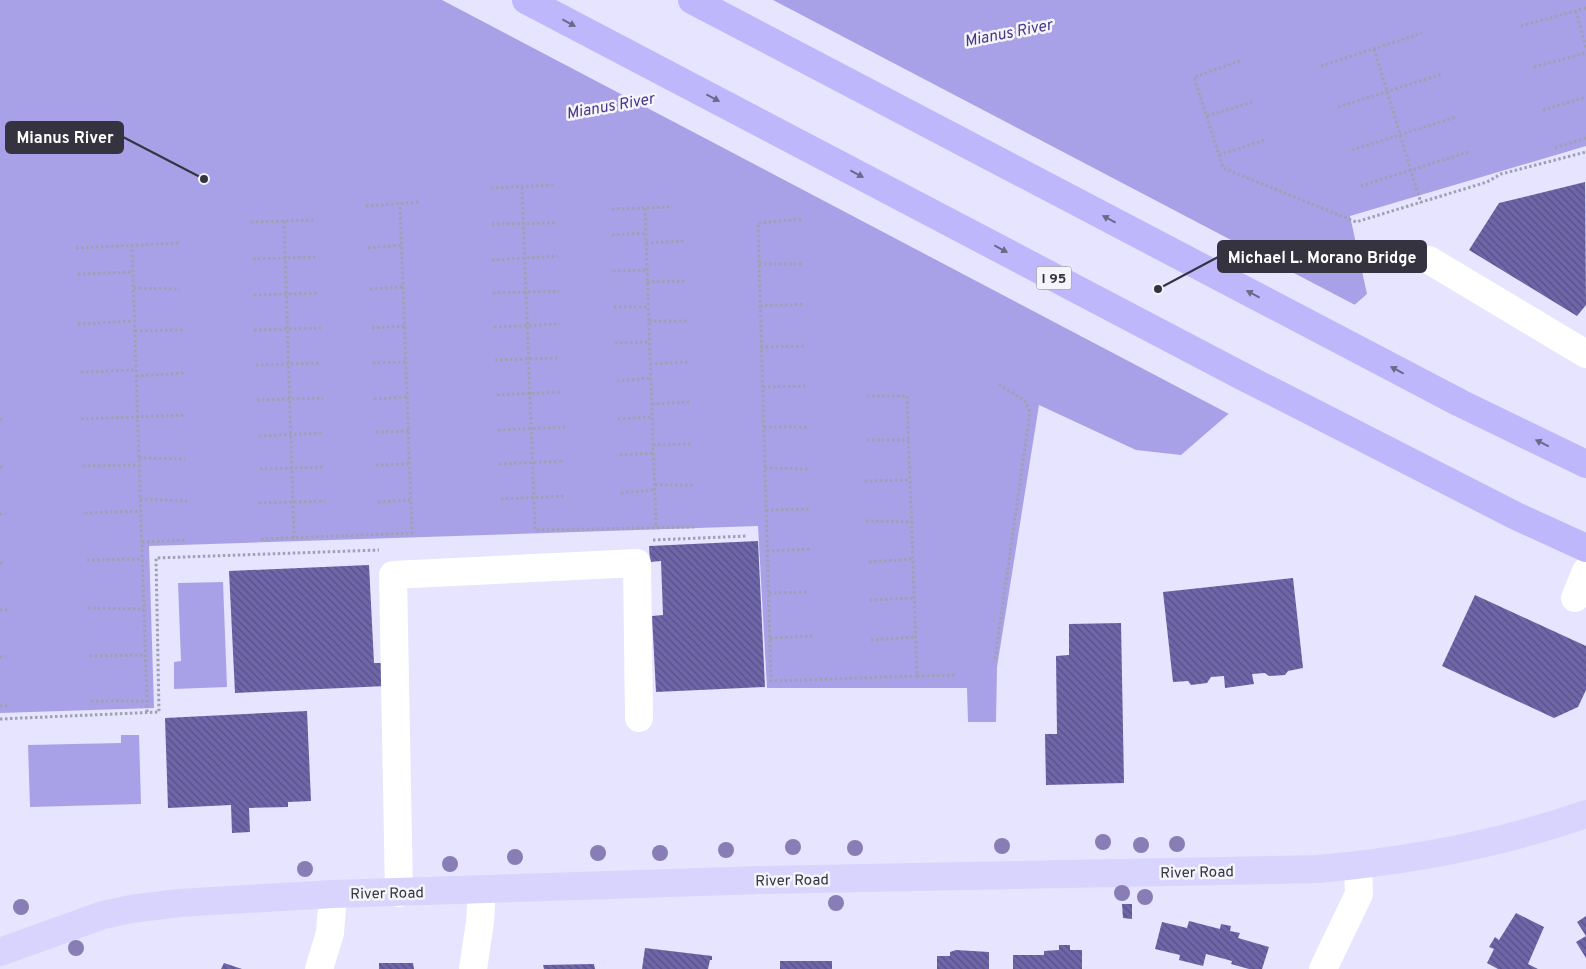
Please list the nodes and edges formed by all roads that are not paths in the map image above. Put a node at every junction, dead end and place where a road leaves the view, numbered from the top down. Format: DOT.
graph roads {
  1 [pos="526,0"];
  2 [pos="692,0"];
  3 [pos="1429,260"];
  4 [pos="1586,354"];
  5 [pos="1586,464"];
  6 [pos="1586,548"];
  7 [pos="1586,571"];
  8 [pos="1575,598"];
  9 [pos="639,718"];
  10 [pos="1586,814"];
  11 [pos="1358,866"];
  12 [pos="482,890"];
  13 [pos="399,893"];
  14 [pos="333,894"];
  15 [pos="0,952"];
  16 [pos="319,969"];
  17 [pos="473,969"];
  18 [pos="1323,969"];
  1 -- 6 [label="highway, I 95, one-way"];
  5 -- 2 [label="highway, one-way"];
  3 -- 4 [label="street"];
  7 -- 8 [label="street"];
  9 -- 13 [label="street"];
  10 -- 11 [label="main road, River Road"];
  11 -- 12 [label="main road, River Road"];
  11 -- 18 [label="street"];
  12 -- 13 [label="main road, River Road"];
  12 -- 17 [label="street"];
  13 -- 14 [label="main road, River Road"];
  14 -- 15 [label="main road, River Road"];
  14 -- 16 [label="street"];
}
